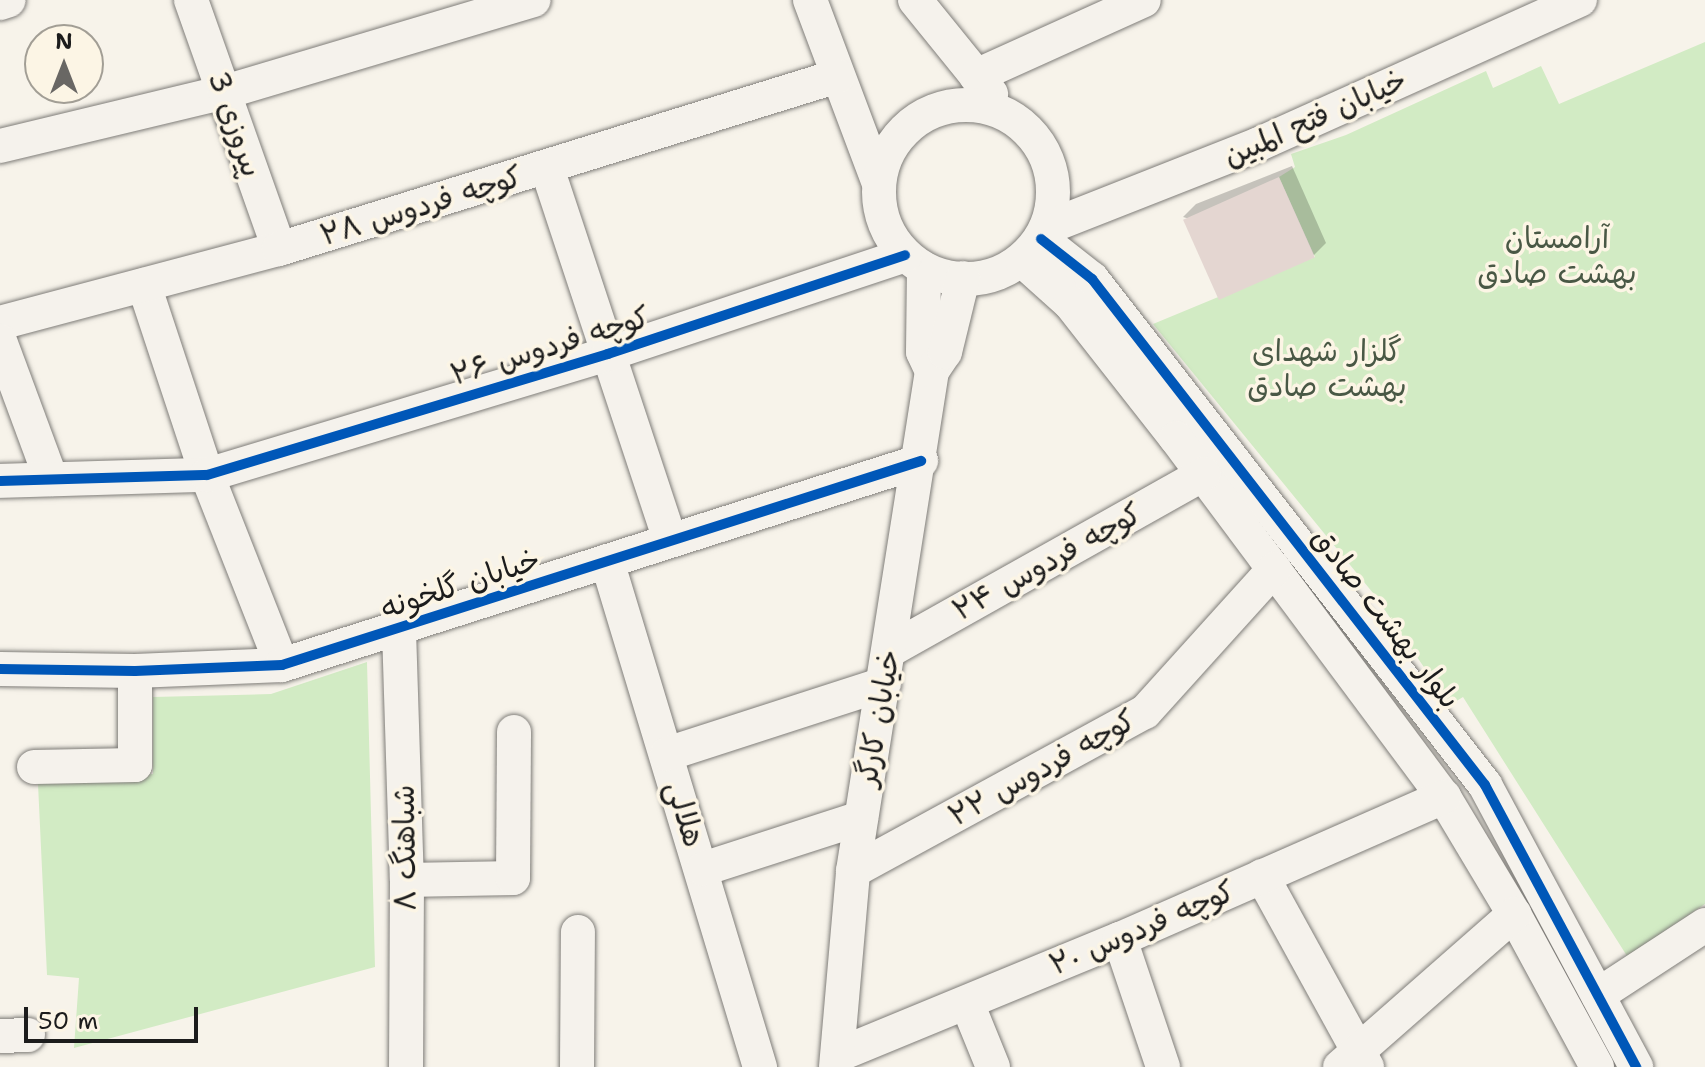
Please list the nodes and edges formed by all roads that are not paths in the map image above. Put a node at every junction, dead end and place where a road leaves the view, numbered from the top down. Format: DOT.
graph roads {
  1 [pos="9,0"];
  2 [pos="191,0"];
  3 [pos="534,0"];
  4 [pos="810,0"];
  5 [pos="915,0"];
  6 [pos="1144,0"];
  7 [pos="1580,0"];
  8 [pos="0,3"];
  9 [pos="838,76"];
  10 [pos="976,76"];
  11 [pos="225,92"];
  12 [pos="1009,115"];
  13 [pos="0,146"];
  14 [pos="547,168"];
  15 [pos="878,181"];
  16 [pos="1036,242"];
  17 [pos="279,249"];
  18 [pos="914,262"];
  19 [pos="963,278"];
  20 [pos="144,285"];
  21 [pos="0,323"];
  22 [pos="0,341"];
  23 [pos="608,354"];
  24 [pos="932,371"];
  25 [pos="921,461"];
  26 [pos="1204,474"];
  27 [pos="207,475"];
  28 [pos="51,479"];
  29 [pos="0,481"];
  30 [pos="670,540"];
  31 [pos="607,561"];
  32 [pos="1274,569"];
  33 [pos="399,630"];
  34 [pos="890,650"];
  35 [pos="282,665"];
  36 [pos="0,669"];
  37 [pos="135,671"];
  38 [pos="884,684"];
  39 [pos="514,732"];
  40 [pos="667,754"];
  41 [pos="34,767"];
  42 [pos="1444,797"];
  43 [pos="861,818"];
  44 [pos="703,869"];
  45 [pos="853,871"];
  46 [pos="1262,876"];
  47 [pos="407,880"];
  48 [pos="1514,914"];
  49 [pos="1705,925"];
  50 [pos="578,932"];
  51 [pos="1120,939"];
  52 [pos="1598,995"];
  53 [pos="967,1003"];
  54 [pos="837,1061"];
  55 [pos="1355,1062"];
  56 [pos="406,1067"];
  57 [pos="577,1067"];
  58 [pos="760,1067"];
  59 [pos="993,1067"];
  60 [pos="1163,1067"];
  61 [pos="1597,1067"];
  62 [pos="1636,1067"];
  1 -- 8 [label="street"];
  2 -- 11 [label="street, پیروزی 3"];
  3 -- 11 [label="street"];
  4 -- 9 [label="street"];
  5 -- 10 [label="street"];
  6 -- 10 [label="street"];
  7 -- 16 [label="street, خیابان فتح المبین"];
  9 -- 14 [label="street, کوچه فردوس ۲۸"];
  9 -- 15 [label="street"];
  10 -- 12 [label="street"];
  11 -- 13 [label="street"];
  11 -- 17 [label="street, پیروزی 3"];
  12 -- 15 [label="street"];
  12 -- 16 [label="street"];
  14 -- 17 [label="street, کوچه فردوس ۲۸"];
  14 -- 23 [label="street"];
  15 -- 18 [label="street"];
  16 -- 19 [label="street"];
  16 -- 26 [label="street, بلوار بهشت صادق"];
  16 -- 52 [label="street, بلوار بهشت صادق"];
  17 -- 20 [label="street, کوچه فردوس ۲۸"];
  18 -- 19 [label="street"];
  18 -- 23 [label="street, کوچه فردوس ۲۶"];
  18 -- 24 [label="street, خیابان کارگر"];
  19 -- 24 [label="street, خیابان کارگر"];
  20 -- 21 [label="street, کوچه فردوس ۲۸"];
  20 -- 27 [label="street"];
  22 -- 28 [label="street"];
  23 -- 27 [label="street, کوچه فردوس ۲۶"];
  23 -- 30 [label="street"];
  24 -- 25 [label="street, خیابان کارگر"];
  25 -- 30 [label="street, خیابان گلخونه"];
  25 -- 34 [label="street, خیابان کارگر"];
  26 -- 32 [label="street, بلوار بهشت صادق"];
  26 -- 34 [label="street, کوچه فردوس ۲۴"];
  27 -- 28 [label="street, کوچه فردوس ۲۶"];
  27 -- 35 [label="street"];
  28 -- 29 [label="street, کوچه فردوس ۲۶"];
  30 -- 31 [label="street, خیابان گلخونه"];
  31 -- 33 [label="street, خیابان گلخونه"];
  31 -- 40 [label="street, هلالی"];
  32 -- 42 [label="street, بلوار بهشت صادق"];
  32 -- 45 [label="street, کوچه فردوس ۲۲"];
  33 -- 35 [label="street, خیابان گلخونه"];
  33 -- 47 [label="street, شباهنگ ۸"];
  34 -- 38 [label="street, خیابان کارگر"];
  35 -- 37 [label="street, خیابان گلخونه"];
  36 -- 37 [label="street, خیابان گلخونه"];
  37 -- 41 [label="street"];
  38 -- 40 [label="street"];
  38 -- 43 [label="street, خیابان کارگر"];
  39 -- 47 [label="street"];
  40 -- 44 [label="street, هلالی"];
  42 -- 46 [label="street, کوچه فردوس ۲۰"];
  42 -- 48 [label="street, بلوار بهشت صادق"];
  43 -- 44 [label="street"];
  43 -- 45 [label="street, خیابان کارگر"];
  44 -- 58 [label="street, هلالی"];
  45 -- 54 [label="street, خیابان کارگر"];
  46 -- 51 [label="street, کوچه فردوس ۲۰"];
  46 -- 55 [label="street"];
  47 -- 56 [label="street, شباهنگ ۸"];
  48 -- 55 [label="street"];
  48 -- 61 [label="street, بلوار بهشت صادق"];
  49 -- 52 [label="street"];
  50 -- 57 [label="street"];
  51 -- 53 [label="street, کوچه فردوس ۲۰"];
  51 -- 60 [label="street"];
  52 -- 62 [label="street, بلوار بهشت صادق"];
  53 -- 54 [label="street, کوچه فردوس ۲۰"];
  53 -- 59 [label="street"];
}
